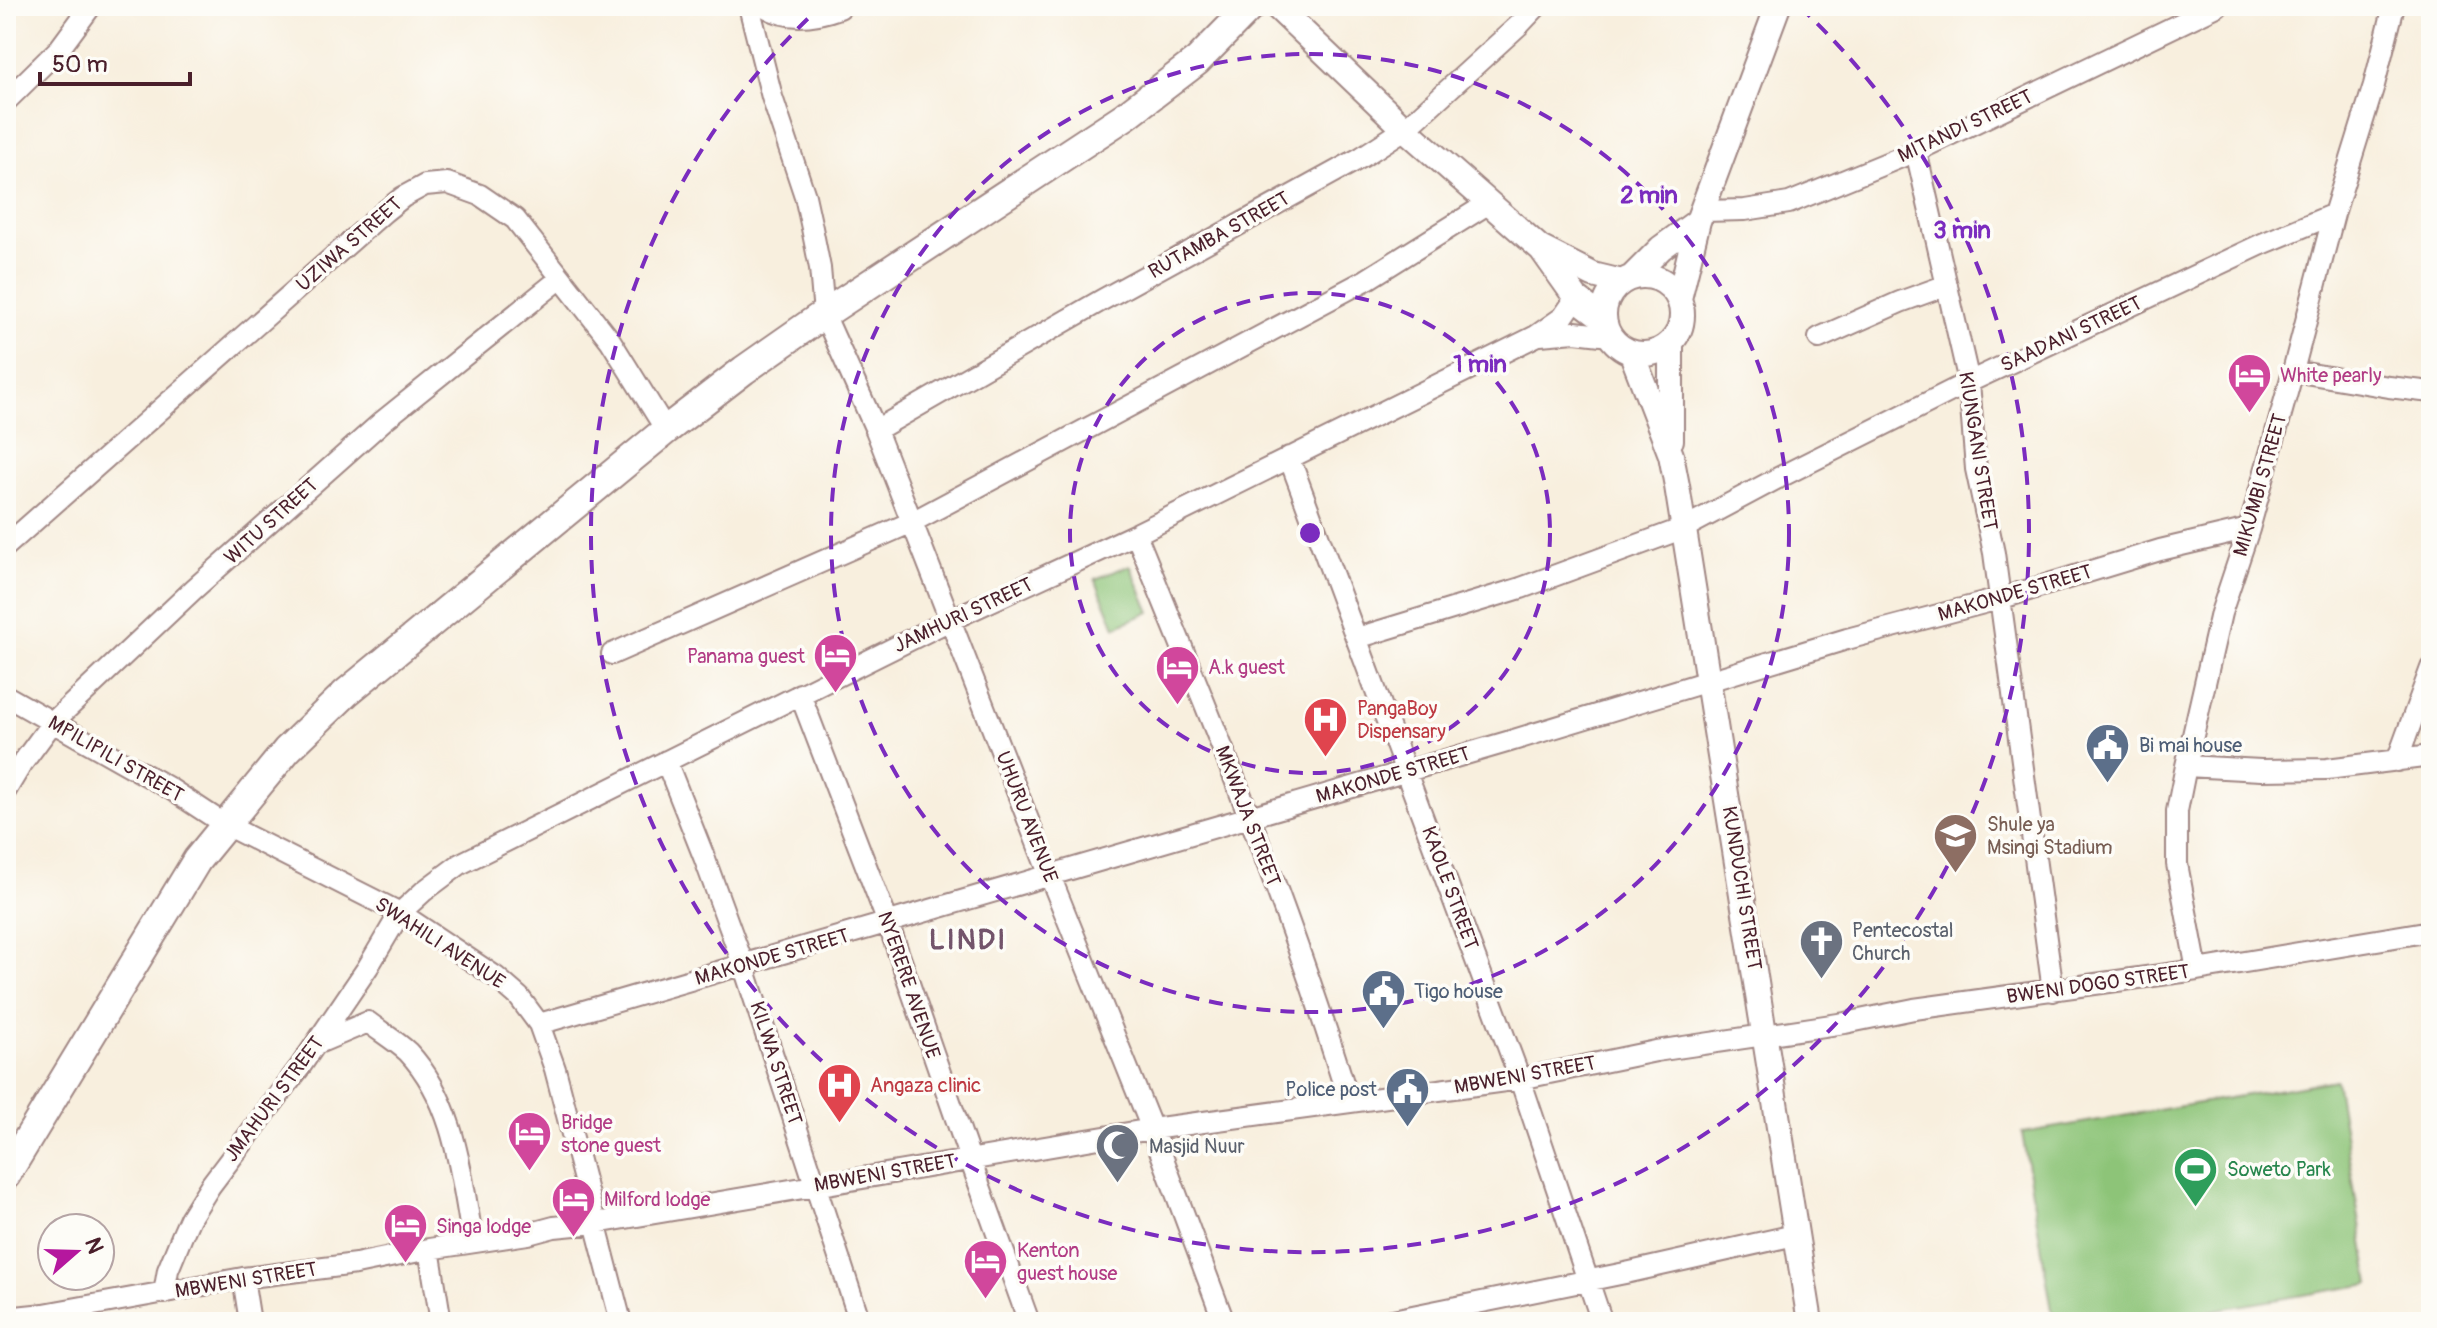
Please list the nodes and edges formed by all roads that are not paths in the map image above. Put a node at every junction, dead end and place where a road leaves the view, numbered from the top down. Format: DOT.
graph roads {
  1 [pos="91,6"];
  2 [pos="749,6"];
  3 [pos="768,6"];
  4 [pos="839,6"];
  5 [pos="1251,6"];
  6 [pos="1276,6"];
  7 [pos="1537,6"];
  8 [pos="1778,6"];
  9 [pos="2217,6"];
  10 [pos="2394,6"];
  11 [pos="6,101"];
  12 [pos="1405,129"];
  13 [pos="1916,151"];
  14 [pos="1489,203"];
  15 [pos="2334,214"];
  16 [pos="1700,216"];
  17 [pos="1540,248"];
  18 [pos="561,278"];
  19 [pos="1627,280"];
  20 [pos="1947,285"];
  21 [pos="1576,298"];
  22 [pos="1679,299"];
  23 [pos="824,314"];
  24 [pos="1607,328"];
  25 [pos="1536,336"];
  26 [pos="1819,338"];
  27 [pos="1671,343"];
  28 [pos="1632,354"];
  29 [pos="2293,371"];
  30 [pos="1969,382"];
  31 [pos="2431,392"];
  32 [pos="666,430"];
  33 [pos="876,430"];
  34 [pos="1671,455"];
  35 [pos="1289,457"];
  36 [pos="912,522"];
  37 [pos="1684,528"];
  38 [pos="2249,529"];
  39 [pos="1136,534"];
  40 [pos="6,546"];
  41 [pos="1999,599"];
  42 [pos="950,620"];
  43 [pos="1357,638"];
  44 [pos="612,654"];
  45 [pos="2431,668"];
  46 [pos="1709,683"];
  47 [pos="800,694"];
  48 [pos="6,696"];
  49 [pos="2417,708"];
  50 [pos="52,723"];
  51 [pos="2431,725"];
  52 [pos="2431,756"];
  53 [pos="666,761"];
  54 [pos="2397,761"];
  55 [pos="2186,766"];
  56 [pos="1406,771"];
  57 [pos="6,790"];
  58 [pos="1249,817"];
  59 [pos="224,824"];
  60 [pos="1050,876"];
  61 [pos="400,913"];
  62 [pos="888,923"];
  63 [pos="2431,931"];
  64 [pos="743,964"];
  65 [pos="2197,970"];
  66 [pos="2053,991"];
  67 [pos="539,1024"];
  68 [pos="1765,1034"];
  69 [pos="316,1044"];
  70 [pos="1520,1079"];
  71 [pos="1349,1102"];
  72 [pos="1152,1129"];
  73 [pos="970,1159"];
  74 [pos="6,1175"];
  75 [pos="816,1185"];
  76 [pos="596,1223"];
  77 [pos="1795,1235"];
  78 [pos="473,1242"];
  79 [pos="429,1249"];
  80 [pos="243,1278"];
  81 [pos="1587,1280"];
  82 [pos="164,1293"];
  83 [pos="6,1318"];
  84 [pos="45,1318"];
  85 [pos="250,1322"];
  86 [pos="441,1322"];
  87 [pos="621,1322"];
  88 [pos="860,1322"];
  89 [pos="1029,1322"];
  90 [pos="1224,1322"];
  91 [pos="1383,1322"];
  92 [pos="1602,1322"];
  93 [pos="1810,1322"];
  1 -- 11 [label="street"];
  2 -- 23 [label="street, UHURU AVENUE"];
  3 -- 4 [label="main road"];
  5 -- 23 [label="highway"];
  6 -- 12 [label="main road"];
  7 -- 12 [label="street, RUTAMBA STREET"];
  8 -- 16 [label="main road"];
  9 -- 13 [label="street, MITANDI STREET"];
  10 -- 15 [label="street, MIKUMBI STREET"];
  12 -- 14 [label="main road"];
  12 -- 33 [label="street, RUTAMBA STREET"];
  13 -- 16 [label="street, MITANDI STREET"];
  13 -- 20 [label="street, KIUNGANI STREET"];
  14 -- 17 [label="main road"];
  14 -- 36 [label="street"];
  15 -- 29 [label="street, MIKUMBI STREET"];
  15 -- 30 [label="street, SAADANI STREET"];
  16 -- 19 [label="main road"];
  16 -- 22 [label="main road"];
  17 -- 19 [label="main road"];
  17 -- 21 [label="main road"];
  18 -- 32 [label="street, UZIWA STREET"];
  18 -- 40 [label="street, UZIWA STREET"];
  18 -- 50 [label="street, WITU STREET"];
  19 -- 22 [label="main road"];
  19 -- 24 [label="main road"];
  20 -- 26 [label="street"];
  20 -- 30 [label="street, KIUNGANI STREET"];
  21 -- 24 [label="main road"];
  21 -- 25 [label="street"];
  22 -- 27 [label="main road"];
  23 -- 32 [label="highway"];
  23 -- 33 [label="street, UHURU AVENUE"];
  24 -- 25 [label="street"];
  24 -- 28 [label="main road"];
  25 -- 35 [label="street, JAMHURI STREET"];
  27 -- 28 [label="main road"];
  27 -- 34 [label="main road"];
  28 -- 34 [label="main road"];
  29 -- 31 [label="street"];
  29 -- 38 [label="street, MIKUMBI STREET"];
  30 -- 37 [label="street, SAADANI STREET"];
  30 -- 41 [label="street, KIUNGANI STREET"];
  32 -- 59 [label="highway"];
  33 -- 36 [label="street, UHURU AVENUE"];
  34 -- 37 [label="main road, KUNDUCHI STREET"];
  35 -- 39 [label="street, JAMHURI STREET"];
  35 -- 43 [label="street, KAOLE STREET"];
  36 -- 42 [label="street, UHURU AVENUE"];
  36 -- 44 [label="street"];
  37 -- 43 [label="street, SAADANI STREET"];
  37 -- 46 [label="main road, KUNDUCHI STREET"];
  38 -- 41 [label="street, MAKONDE STREET"];
  38 -- 55 [label="street, MIKUMBI STREET"];
  39 -- 42 [label="street, JAMHURI STREET"];
  39 -- 58 [label="street, MKWAJA STREET"];
  41 -- 46 [label="street, MAKONDE STREET"];
  41 -- 66 [label="street, KIUNGANI STREET"];
  42 -- 47 [label="street, JAMHURI STREET"];
  42 -- 60 [label="street, UHURU AVENUE"];
  43 -- 56 [label="street, KAOLE STREET"];
  45 -- 49 [label="street"];
  46 -- 56 [label="street, MAKONDE STREET"];
  46 -- 68 [label="main road, KUNDUCHI STREET"];
  47 -- 53 [label="street, JAMHURI STREET"];
  47 -- 62 [label="street, NYERERE AVENUE"];
  48 -- 50 [label="street, MPILIPILI STREET"];
  49 -- 51 [label="street"];
  49 -- 54 [label="street"];
  50 -- 57 [label="street, WITU STREET"];
  50 -- 59 [label="street, MPILIPILI STREET"];
  52 -- 54 [label="street"];
  53 -- 61 [label="street, JAMHURI STREET"];
  53 -- 64 [label="street, KILWA STREET"];
  54 -- 55 [label="street"];
  55 -- 65 [label="street, MIKUMBI STREET"];
  56 -- 58 [label="street, MAKONDE STREET"];
  56 -- 70 [label="street, KAOLE STREET"];
  58 -- 60 [label="street, MAKONDE STREET"];
  58 -- 71 [label="street, MKWAJA STREET"];
  59 -- 61 [label="street, SWAHILI AVENUE"];
  59 -- 74 [label="highway"];
  60 -- 62 [label="street, MAKONDE STREET"];
  60 -- 72 [label="street, UHURU AVENUE"];
  61 -- 67 [label="street, SWAHILI AVENUE"];
  61 -- 69 [label="street, JMAHURI STREET"];
  62 -- 64 [label="street, MAKONDE STREET"];
  62 -- 73 [label="street, NYERERE AVENUE"];
  63 -- 65 [label="street, BWENI DOGO STREET"];
  64 -- 67 [label="street, MAKONDE STREET"];
  64 -- 75 [label="street, KILWA STREET"];
  65 -- 66 [label="street, BWENI DOGO STREET"];
  66 -- 68 [label="street, BWENI DOGO STREET"];
  67 -- 76 [label="street, SWAHILI AVENUE"];
  68 -- 70 [label="street, MBWENI STREET"];
  68 -- 77 [label="main road, KUNDUCHI STREET"];
  69 -- 78 [label="street"];
  69 -- 82 [label="street, JMAHURI STREET"];
  70 -- 71 [label="street, MBWENI STREET"];
  70 -- 81 [label="street, KAOLE STREET"];
  71 -- 72 [label="street, MBWENI STREET"];
  72 -- 73 [label="street, MBWENI STREET"];
  72 -- 90 [label="street, UHURU AVENUE"];
  73 -- 75 [label="street, MBWENI STREET"];
  73 -- 89 [label="street, NYERERE AVENUE"];
  75 -- 76 [label="street, MBWENI STREET"];
  75 -- 88 [label="street, KILWA STREET"];
  76 -- 78 [label="street, MBWENI STREET"];
  76 -- 87 [label="street, SWAHILI AVENUE"];
  77 -- 81 [label="street"];
  77 -- 93 [label="main road, KUNDUCHI STREET"];
  78 -- 79 [label="street, MBWENI STREET"];
  79 -- 80 [label="street, MBWENI STREET"];
  79 -- 86 [label="street"];
  80 -- 82 [label="street, MBWENI STREET"];
  80 -- 85 [label="street"];
  81 -- 91 [label="street"];
  81 -- 92 [label="street, KAOLE STREET"];
  82 -- 84 [label="street, MBWENI STREET"];
  83 -- 84 [label="street, MBWENI STREET"];
}
